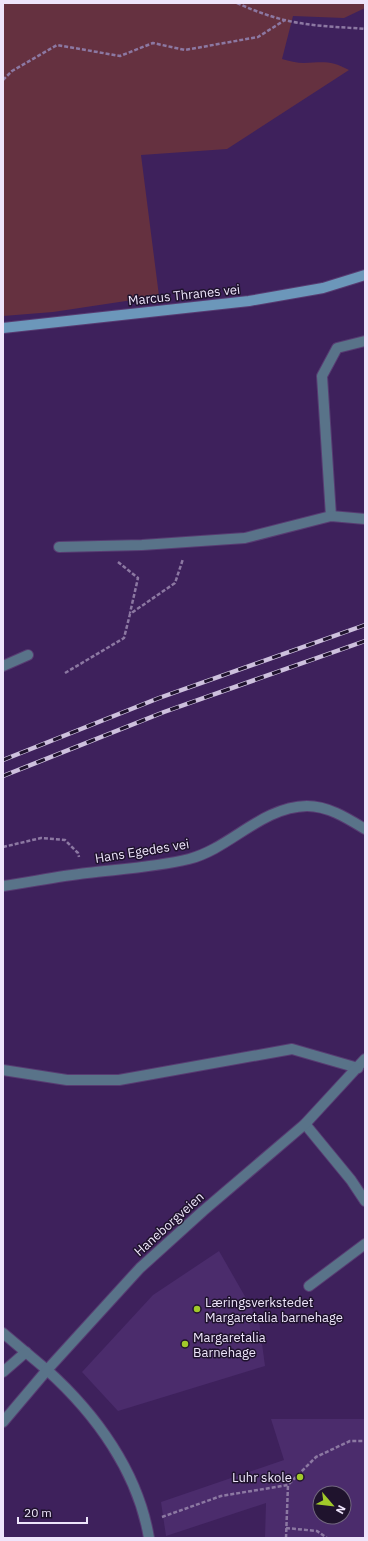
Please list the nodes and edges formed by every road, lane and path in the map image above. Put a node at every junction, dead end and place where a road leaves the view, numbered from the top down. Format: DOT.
graph roads {
  1 [pos="237,3"];
  2 [pos="285,20"];
  3 [pos="365,29"];
  4 [pos="3,80"];
  5 [pos="365,275"];
  6 [pos="3,328"];
  7 [pos="365,341"];
  8 [pos="331,516"];
  9 [pos="365,519"];
  10 [pos="190,542"];
  11 [pos="98,546"];
  12 [pos="59,547"];
  13 [pos="130,614"];
  14 [pos="28,655"];
  15 [pos="3,666"];
  16 [pos="65,673"];
  17 [pos="365,829"];
  18 [pos="3,847"];
  19 [pos="84,874"];
  20 [pos="3,886"];
  21 [pos="365,1059"];
  22 [pos="358,1068"];
  23 [pos="3,1070"];
  24 [pos="305,1124"];
  25 [pos="365,1201"];
  26 [pos="365,1244"];
  27 [pos="310,1286"];
  28 [pos="3,1333"];
  29 [pos="26,1352"];
  30 [pos="47,1370"];
  31 [pos="3,1372"];
  32 [pos="3,1422"];
  33 [pos="365,1441"];
  34 [pos="288,1485"];
  35 [pos="146,1521"];
  36 [pos="286,1528"];
  37 [pos="149,1538"];
  38 [pos="286,1538"];
  39 [pos="327,1538"];
  1 -- 2 [label="path"];
  2 -- 3 [label="path"];
  2 -- 4 [label="path"];
  5 -- 6 [label="main road, Marcus Thranes vei"];
  7 -- 8 [label="street"];
  8 -- 9 [label="street"];
  8 -- 10 [label="street"];
  10 -- 11 [label="street"];
  10 -- 13 [label="path"];
  11 -- 12 [label="street"];
  11 -- 13 [label="path"];
  13 -- 16 [label="path"];
  14 -- 15 [label="street"];
  17 -- 19 [label="street, Hans Egedes vei"];
  18 -- 19 [label="path"];
  19 -- 20 [label="street, Hans Egedes vei"];
  21 -- 22 [label="street, Haneborgveien"];
  22 -- 23 [label="street"];
  22 -- 24 [label="street, Haneborgveien"];
  24 -- 25 [label="street"];
  24 -- 30 [label="street, Haneborgveien"];
  26 -- 27 [label="street"];
  28 -- 29 [label="street"];
  29 -- 30 [label="street"];
  29 -- 31 [label="street"];
  30 -- 32 [label="street, Haneborgveien"];
  30 -- 35 [label="street"];
  33 -- 34 [label="path"];
  34 -- 35 [label="path"];
  34 -- 36 [label="path"];
  35 -- 37 [label="street"];
  36 -- 38 [label="path"];
  36 -- 39 [label="path"];
}
